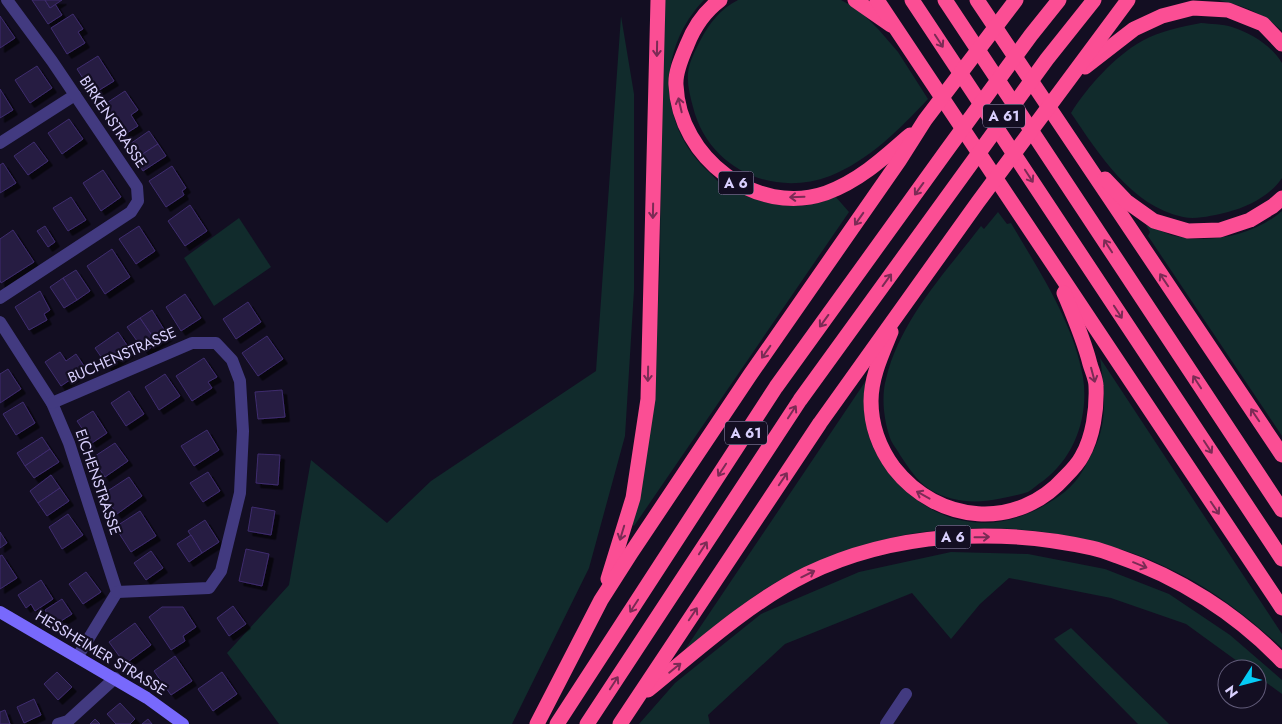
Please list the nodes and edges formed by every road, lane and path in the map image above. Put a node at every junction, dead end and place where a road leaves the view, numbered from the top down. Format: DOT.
graph roads {
  1 [pos="7,0"];
  2 [pos="658,0"];
  3 [pos="720,0"];
  4 [pos="855,0"];
  5 [pos="877,0"];
  6 [pos="912,0"];
  7 [pos="945,0"];
  8 [pos="978,0"];
  9 [pos="1059,0"];
  10 [pos="1094,0"];
  11 [pos="1128,0"];
  12 [pos="1014,3"];
  13 [pos="896,29"];
  14 [pos="1282,44"];
  15 [pos="1067,83"];
  16 [pos="75,95"];
  17 [pos="925,120"];
  18 [pos="0,143"];
  19 [pos="1088,167"];
  20 [pos="1282,198"];
  21 [pos="1053,264"];
  22 [pos="0,298"];
  23 [pos="900,309"];
  24 [pos="0,322"];
  25 [pos="52,403"];
  26 [pos="1282,455"];
  27 [pos="1282,510"];
  28 [pos="1282,559"];
  29 [pos="117,592"];
  30 [pos="601,600"];
  31 [pos="1282,608"];
  32 [pos="0,612"];
  33 [pos="78,656"];
  34 [pos="1282,661"];
  35 [pos="115,678"];
  36 [pos="906,694"];
  37 [pos="637,699"];
  38 [pos="58,724"];
  39 [pos="183,724"];
  40 [pos="537,724"];
  41 [pos="557,724"];
  42 [pos="587,724"];
  43 [pos="620,724"];
  44 [pos="886,724"];
  1 -- 16 [label="street, BIRKENSTRASSE"];
  2 -- 30 [label="highway, A 61, one-way"];
  17 -- 3 [label="highway, A 6, one-way"];
  4 -- 13 [label="highway"];
  5 -- 13 [label="highway"];
  6 -- 28 [label="highway, one-way"];
  27 -- 7 [label="highway, one-way"];
  8 -- 19 [label="highway"];
  9 -- 41 [label="highway, A 61, one-way"];
  42 -- 10 [label="highway, A 61, one-way"];
  11 -- 15 [label="highway"];
  12 -- 17 [label="highway"];
  13 -- 21 [label="highway"];
  14 -- 15 [label="highway"];
  15 -- 23 [label="highway"];
  16 -- 18 [label="street"];
  16 -- 22 [label="street, BIRKENSTRASSE"];
  17 -- 30 [label="highway, A 61, one-way"];
  19 -- 20 [label="highway"];
  26 -- 19 [label="highway, one-way"];
  21 -- 23 [label="highway, one-way"];
  21 -- 31 [label="highway, one-way"];
  37 -- 23 [label="highway, one-way"];
  24 -- 25 [label="street, EICHENSTRASSE"];
  25 -- 29 [label="street, EICHENSTRASSE"];
  25 -- 29 [label="street, BUCHENSTRASSE"];
  29 -- 33 [label="street"];
  30 -- 40 [label="highway, A 61"];
  32 -- 33 [label="street, HESSHEIMER STRASSE"];
  33 -- 35 [label="street, HESSHEIMER STRASSE"];
  37 -- 34 [label="highway, A 6, one-way"];
  35 -- 38 [label="street"];
  35 -- 39 [label="street, HESSHEIMER STRASSE"];
  36 -- 44 [label="street"];
  37 -- 43 [label="highway"];
}
